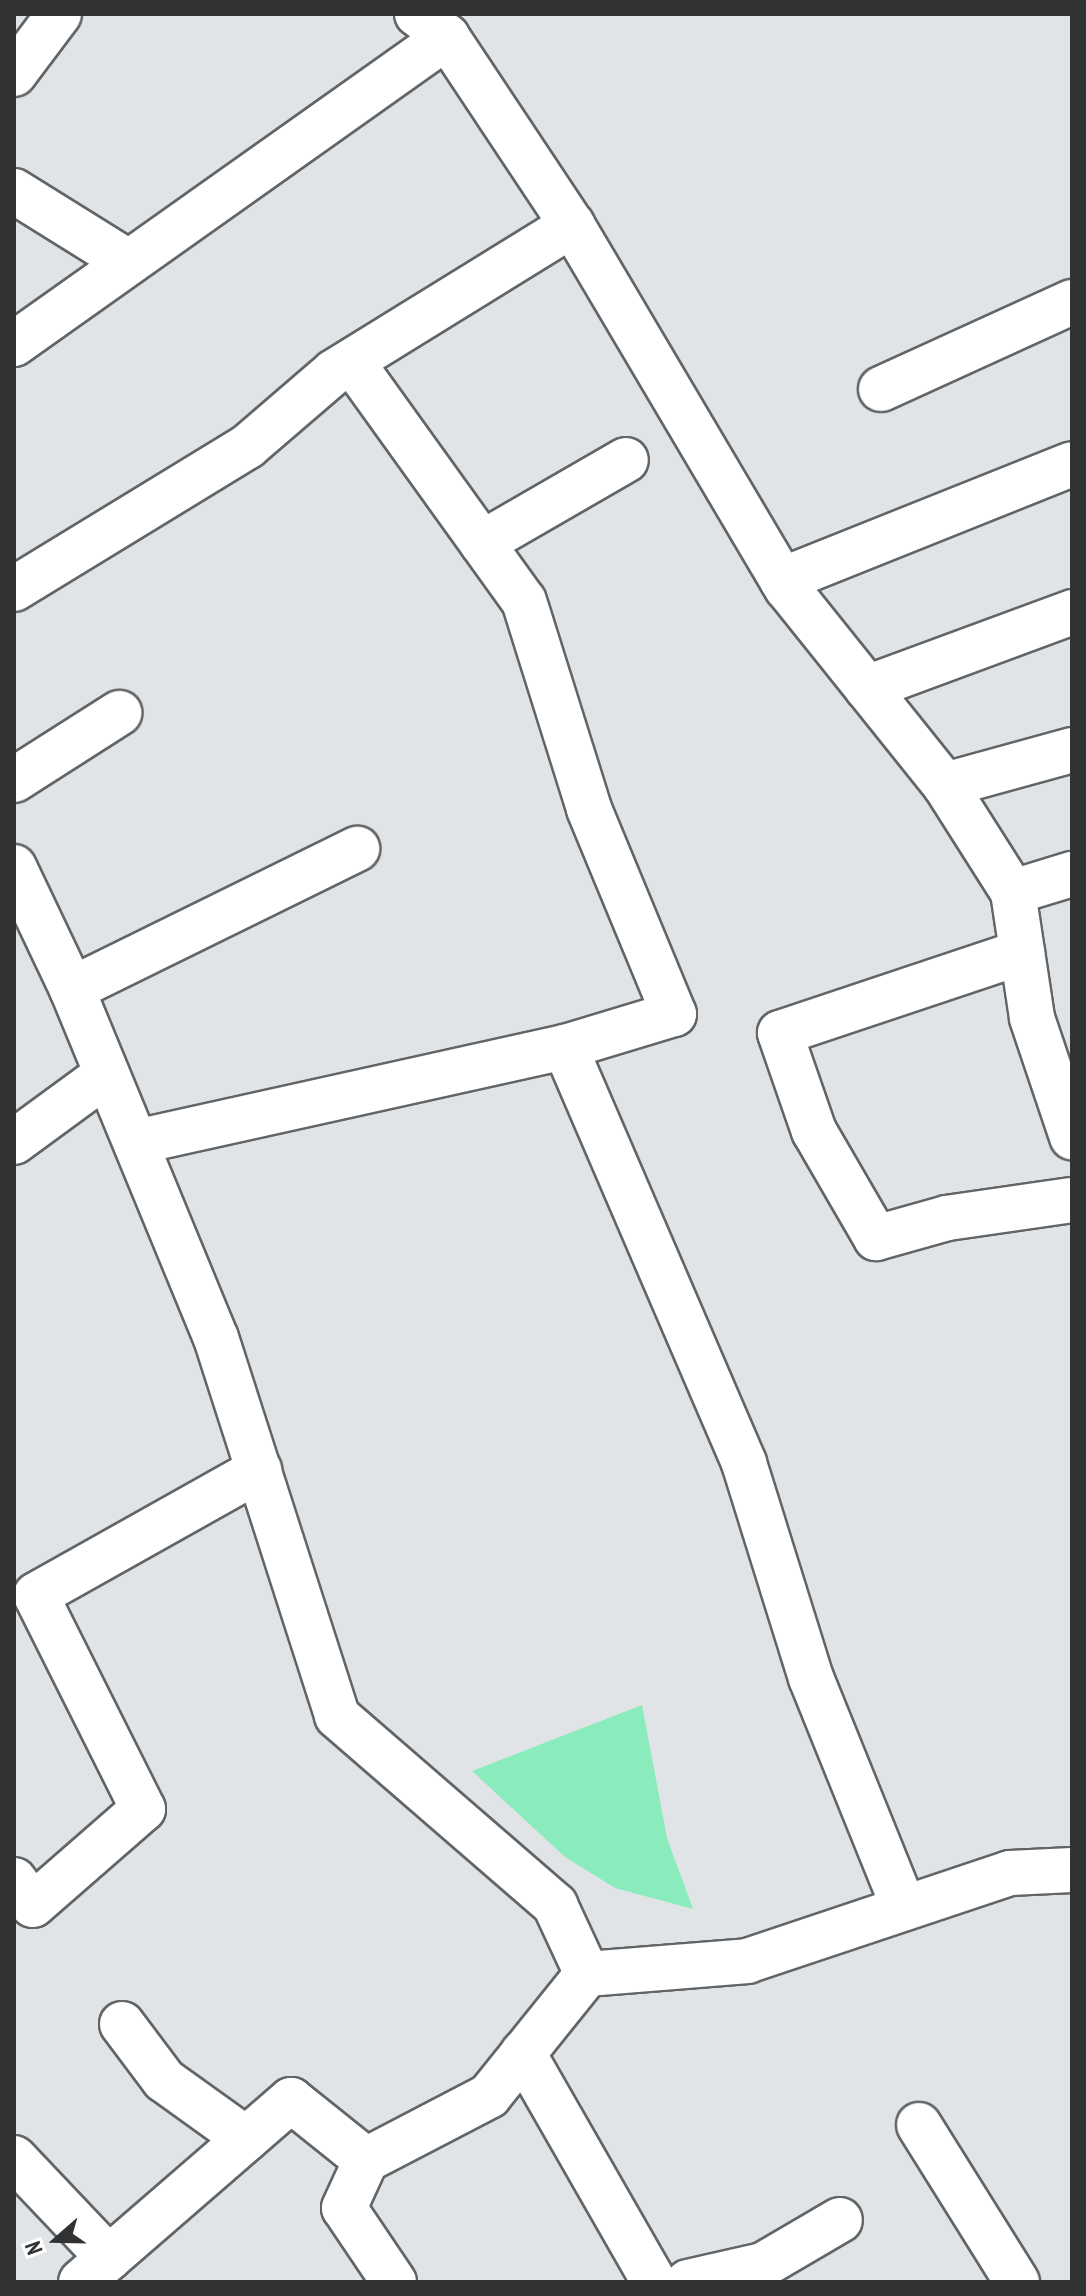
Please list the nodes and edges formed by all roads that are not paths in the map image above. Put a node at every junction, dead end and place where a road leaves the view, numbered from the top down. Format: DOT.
graph roads {
  1 [pos="59,14"];
  2 [pos="432,26"];
  3 [pos="14,74"];
  4 [pos="14,191"];
  5 [pos="572,225"];
  6 [pos="125,260"];
  7 [pos="1072,302"];
  8 [pos="14,344"];
  9 [pos="352,362"];
  10 [pos="881,389"];
  11 [pos="626,460"];
  12 [pos="1072,464"];
  13 [pos="482,543"];
  14 [pos="782,580"];
  15 [pos="14,589"];
  16 [pos="1072,612"];
  17 [pos="867,688"];
  18 [pos="119,713"];
  19 [pos="1072,750"];
  20 [pos="14,780"];
  21 [pos="945,785"];
  22 [pos="357,849"];
  23 [pos="14,867"];
  24 [pos="1072,874"];
  25 [pos="1013,892"];
  26 [pos="1022,952"];
  27 [pos="72,989"];
  28 [pos="565,1047"];
  29 [pos="107,1074"];
  30 [pos="1072,1137"];
  31 [pos="14,1142"];
  32 [pos="136,1142"];
  33 [pos="1072,1200"];
  34 [pos="259,1470"];
  35 [pos="1072,1870"];
  36 [pos="14,1880"];
  37 [pos="904,1908"];
  38 [pos="587,1974"];
  39 [pos="122,2024"];
  40 [pos="523,2053"];
  41 [pos="919,2125"];
  42 [pos="246,2139"];
  43 [pos="14,2158"];
  44 [pos="366,2160"];
  45 [pos="840,2220"];
  46 [pos="95,2270"];
  47 [pos="394,2282"];
  48 [pos="654,2282"];
  49 [pos="688,2282"];
  50 [pos="1017,2282"];
  1 -- 3 [label="street"];
  2 -- 5 [label="street"];
  2 -- 6 [label="street"];
  4 -- 6 [label="street"];
  5 -- 9 [label="street"];
  5 -- 14 [label="street"];
  6 -- 8 [label="street"];
  7 -- 10 [label="street"];
  9 -- 13 [label="street"];
  9 -- 15 [label="street"];
  11 -- 13 [label="street"];
  12 -- 14 [label="street"];
  13 -- 28 [label="street"];
  14 -- 17 [label="street"];
  16 -- 17 [label="street"];
  17 -- 21 [label="street"];
  18 -- 20 [label="street"];
  19 -- 21 [label="street"];
  21 -- 25 [label="street"];
  22 -- 27 [label="street"];
  23 -- 27 [label="street"];
  24 -- 25 [label="street"];
  25 -- 26 [label="street"];
  26 -- 30 [label="street"];
  26 -- 33 [label="street"];
  27 -- 29 [label="street"];
  28 -- 32 [label="street"];
  28 -- 37 [label="street"];
  29 -- 31 [label="street"];
  29 -- 32 [label="street"];
  32 -- 34 [label="street"];
  34 -- 36 [label="street"];
  34 -- 38 [label="street"];
  35 -- 37 [label="street"];
  37 -- 38 [label="street"];
  38 -- 40 [label="street"];
  39 -- 42 [label="street"];
  40 -- 44 [label="street"];
  40 -- 48 [label="street"];
  41 -- 50 [label="street"];
  42 -- 44 [label="street"];
  42 -- 46 [label="street"];
  43 -- 46 [label="street"];
  44 -- 47 [label="street"];
  45 -- 49 [label="street"];
}
